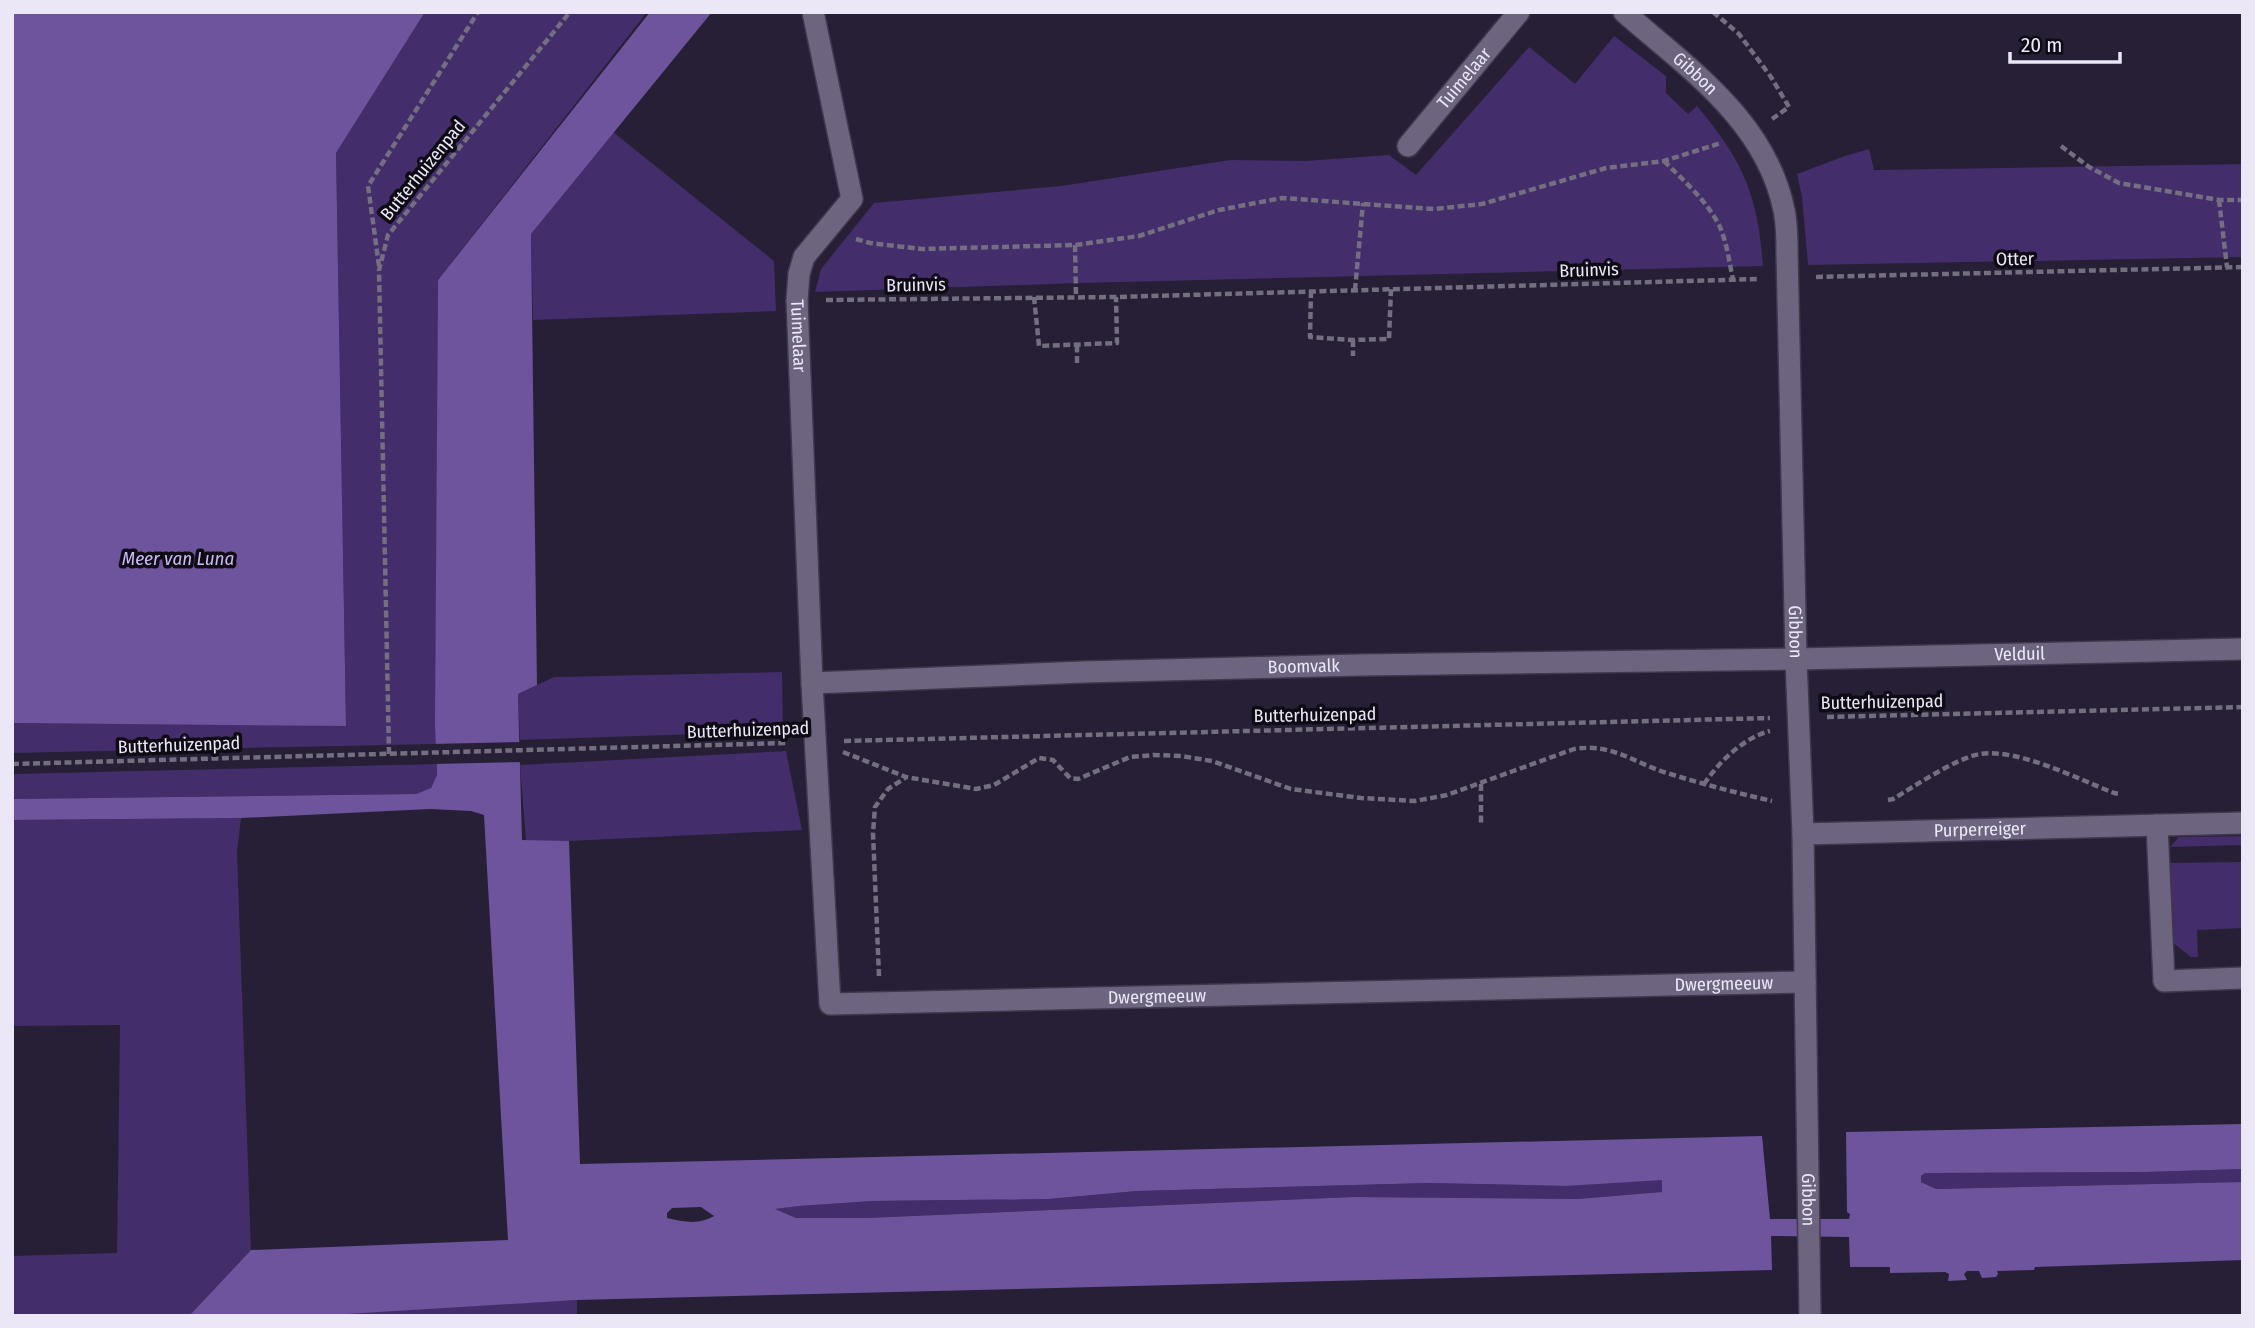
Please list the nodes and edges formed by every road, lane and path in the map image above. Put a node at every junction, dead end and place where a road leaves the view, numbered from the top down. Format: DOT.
graph roads {
  1 [pos="478,12"];
  2 [pos="570,12"];
  3 [pos="814,12"];
  4 [pos="1519,12"];
  5 [pos="1624,12"];
  6 [pos="1713,12"];
  7 [pos="1751,134"];
  8 [pos="1408,146"];
  9 [pos="2061,146"];
  10 [pos="1664,161"];
  11 [pos="2219,200"];
  12 [pos="2243,200"];
  13 [pos="1363,204"];
  14 [pos="827,229"];
  15 [pos="1075,245"];
  16 [pos="2227,267"];
  17 [pos="2243,267"];
  18 [pos="379,270"];
  19 [pos="1787,278"];
  20 [pos="1733,279"];
  21 [pos="1391,289"];
  22 [pos="1355,290"];
  23 [pos="1311,291"];
  24 [pos="1034,297"];
  25 [pos="1076,297"];
  26 [pos="1116,297"];
  27 [pos="797,300"];
  28 [pos="1353,340"];
  29 [pos="1077,344"];
  30 [pos="1353,356"];
  31 [pos="1077,363"];
  32 [pos="2243,649"];
  33 [pos="1796,659"];
  34 [pos="812,683"];
  35 [pos="2243,707"];
  36 [pos="1799,724"];
  37 [pos="816,742"];
  38 [pos="389,754"];
  39 [pos="12,764"];
  40 [pos="906,777"];
  41 [pos="1481,784"];
  42 [pos="1704,784"];
  43 [pos="2128,794"];
  44 [pos="1881,801"];
  45 [pos="1802,803"];
  46 [pos="2243,823"];
  47 [pos="2157,825"];
  48 [pos="1481,826"];
  49 [pos="1803,834"];
  50 [pos="2243,978"];
  51 [pos="1805,982"];
  52 [pos="880,1003"];
  53 [pos="1811,1316"];
  1 -- 18 [label="path"];
  2 -- 18 [label="path, Butterhuizenpad"];
  3 -- 14 [label="street, Tuimelaar"];
  4 -- 8 [label="street, Tuimelaar"];
  5 -- 7 [label="street, Gibbon"];
  6 -- 7 [label="path"];
  7 -- 10 [label="path"];
  7 -- 19 [label="street, Gibbon"];
  9 -- 11 [label="path"];
  10 -- 13 [label="path"];
  10 -- 20 [label="path"];
  11 -- 12 [label="path"];
  11 -- 16 [label="path"];
  13 -- 15 [label="path"];
  13 -- 22 [label="path"];
  14 -- 15 [label="path"];
  14 -- 27 [label="street, Tuimelaar"];
  15 -- 25 [label="path"];
  16 -- 17 [label="path, Otter"];
  16 -- 19 [label="path, Otter"];
  18 -- 38 [label="path, Butterhuizenpad"];
  19 -- 20 [label="path, Bruinvis"];
  19 -- 33 [label="street, Gibbon"];
  20 -- 21 [label="path, Bruinvis"];
  21 -- 22 [label="path, Bruinvis"];
  21 -- 28 [label="path"];
  22 -- 23 [label="path, Bruinvis"];
  23 -- 26 [label="path, Bruinvis"];
  23 -- 28 [label="path"];
  24 -- 25 [label="path, Bruinvis"];
  24 -- 27 [label="path, Bruinvis"];
  24 -- 29 [label="path"];
  25 -- 26 [label="path, Bruinvis"];
  26 -- 29 [label="path"];
  27 -- 34 [label="street, Tuimelaar"];
  28 -- 30 [label="path"];
  29 -- 31 [label="path"];
  32 -- 33 [label="street, Velduil"];
  33 -- 34 [label="street, Boomvalk"];
  33 -- 36 [label="street, Gibbon"];
  34 -- 37 [label="street, Dwergmeeuw"];
  35 -- 36 [label="path, Butterhuizenpad"];
  36 -- 37 [label="path, Butterhuizenpad"];
  36 -- 42 [label="path"];
  36 -- 45 [label="street, Gibbon"];
  37 -- 38 [label="path, Butterhuizenpad"];
  37 -- 40 [label="path"];
  37 -- 52 [label="street, Dwergmeeuw"];
  38 -- 39 [label="path, Butterhuizenpad"];
  40 -- 41 [label="path"];
  40 -- 52 [label="path"];
  41 -- 42 [label="path"];
  41 -- 48 [label="path"];
  42 -- 45 [label="path"];
  43 -- 44 [label="path"];
  45 -- 49 [label="street, Gibbon"];
  46 -- 47 [label="street, Purperreiger"];
  47 -- 49 [label="street, Purperreiger"];
  47 -- 50 [label="street"];
  49 -- 51 [label="street, Gibbon"];
  51 -- 52 [label="street, Dwergmeeuw"];
  51 -- 53 [label="street, Gibbon"];
}
